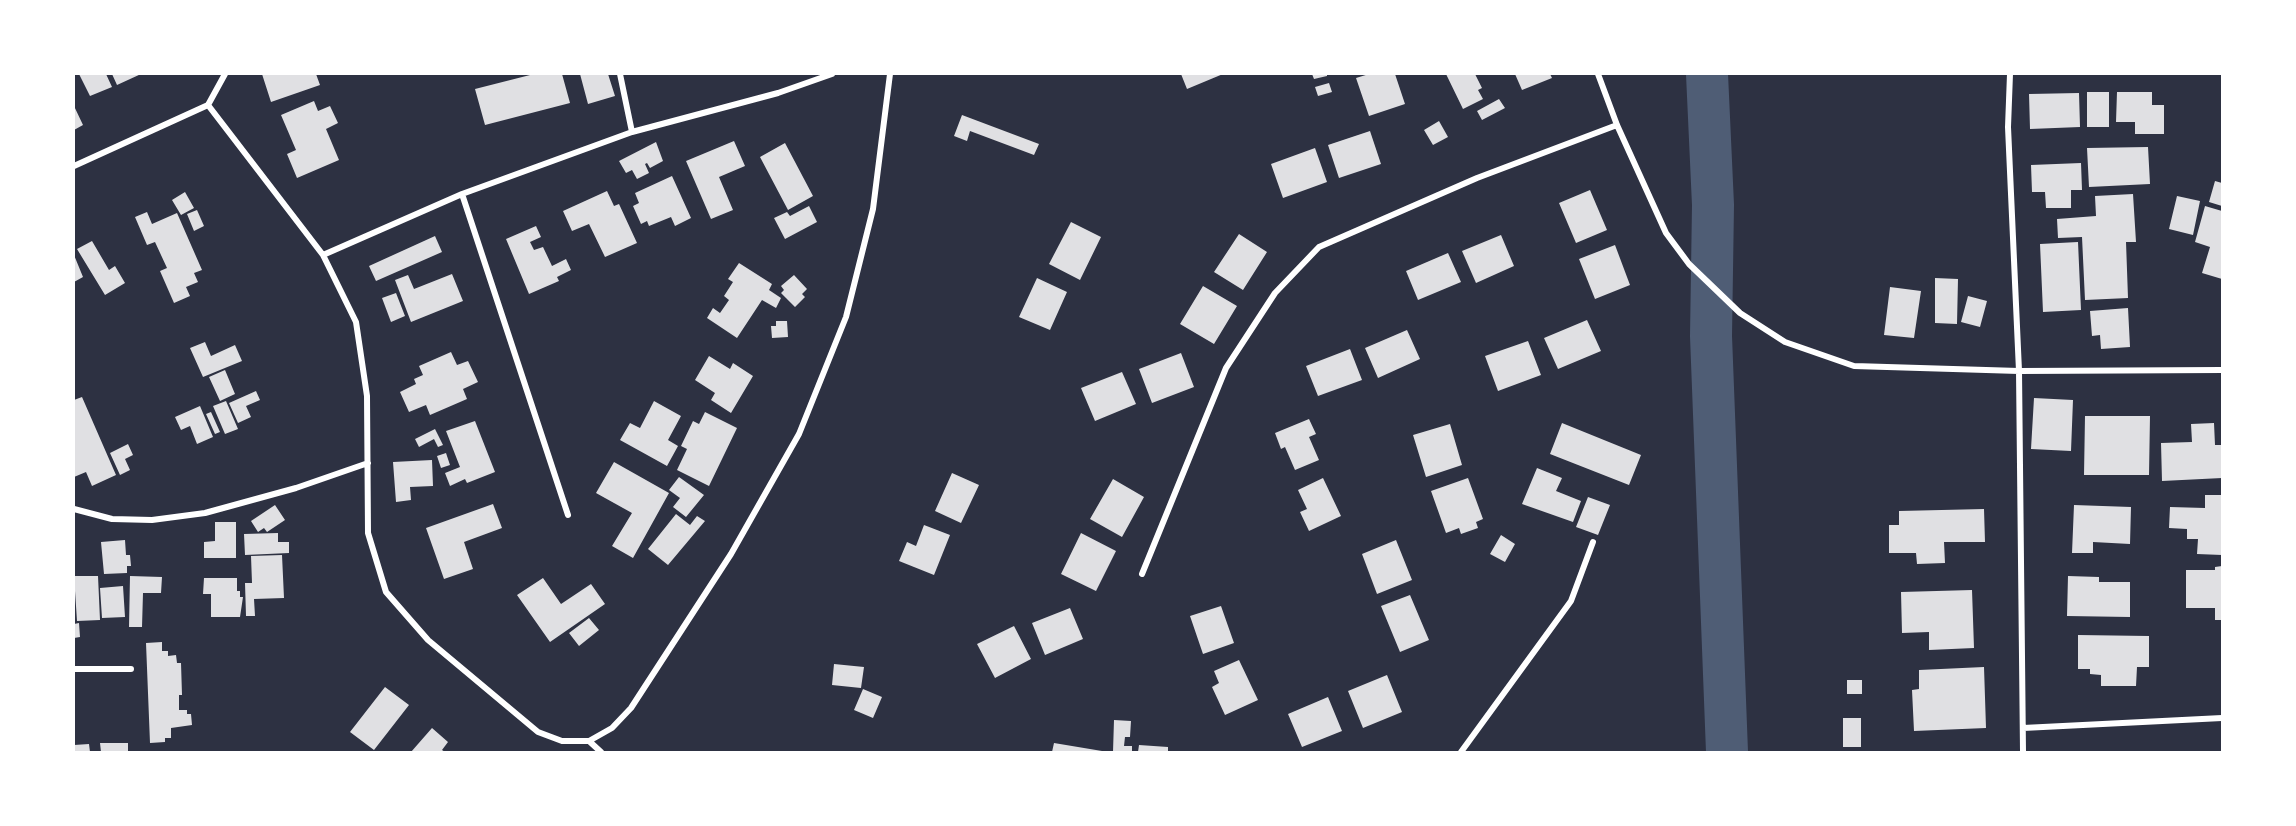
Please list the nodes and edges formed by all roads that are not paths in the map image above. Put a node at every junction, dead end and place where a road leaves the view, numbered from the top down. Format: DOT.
graph roads {
  1 [pos="225,74"];
  2 [pos="620,74"];
  3 [pos="832,74"];
  4 [pos="890,74"];
  5 [pos="1598,74"];
  6 [pos="2010,74"];
  7 [pos="208,105"];
  8 [pos="1617,125"];
  9 [pos="632,132"];
  10 [pos="74,166"];
  11 [pos="462,194"];
  12 [pos="323,255"];
  13 [pos="2223,370"];
  14 [pos="2019,371"];
  15 [pos="368,463"];
  16 [pos="74,509"];
  17 [pos="568,515"];
  18 [pos="1593,542"];
  19 [pos="1142,574"];
  20 [pos="74,669"];
  21 [pos="131,669"];
  22 [pos="2223,718"];
  23 [pos="2023,728"];
  24 [pos="589,741"];
  25 [pos="601,753"];
  26 [pos="1461,753"];
  27 [pos="2023,753"];
  1 -- 7 [label="street"];
  2 -- 9 [label="street"];
  3 -- 9 [label="street"];
  4 -- 24 [label="street"];
  5 -- 8 [label="street"];
  6 -- 14 [label="street"];
  7 -- 10 [label="street"];
  7 -- 12 [label="street"];
  8 -- 14 [label="street"];
  8 -- 19 [label="street"];
  9 -- 11 [label="street"];
  11 -- 12 [label="street"];
  11 -- 17 [label="street"];
  12 -- 15 [label="street"];
  13 -- 14 [label="street"];
  14 -- 23 [label="street"];
  15 -- 16 [label="street"];
  15 -- 24 [label="street"];
  18 -- 26 [label="street"];
  20 -- 21 [label="street"];
  22 -- 23 [label="street"];
  23 -- 27 [label="street"];
  24 -- 25 [label="street"];
}
